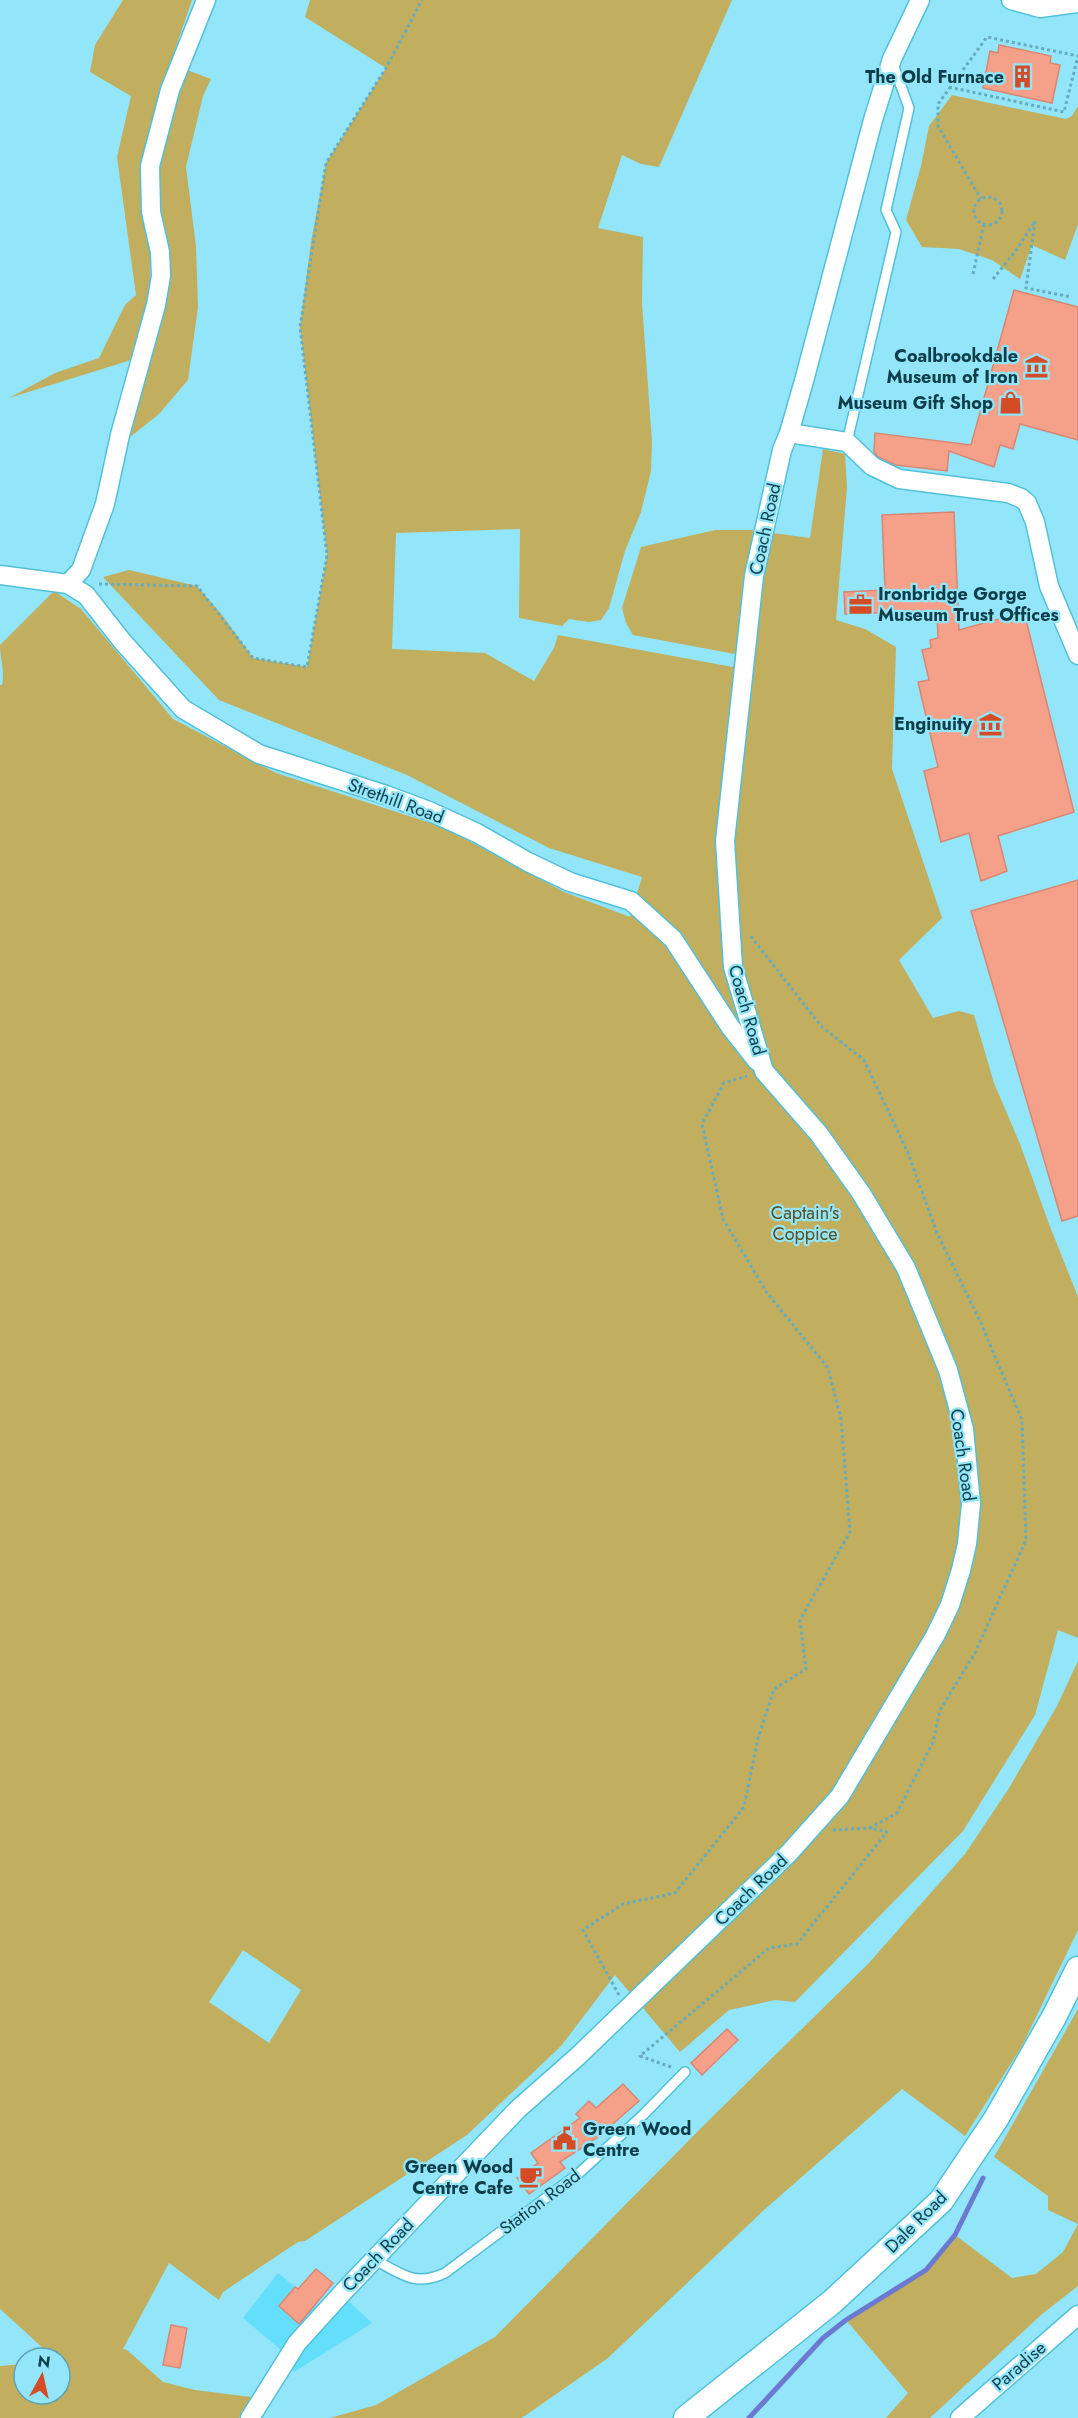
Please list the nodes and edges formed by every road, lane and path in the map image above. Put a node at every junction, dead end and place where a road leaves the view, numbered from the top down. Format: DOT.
graph roads {
  1 [pos="206,0"];
  2 [pos="422,0"];
  3 [pos="920,0"];
  4 [pos="1011,0"];
  5 [pos="1078,3"];
  6 [pos="892,59"];
  7 [pos="949,87"];
  8 [pos="981,199"];
  9 [pos="984,224"];
  10 [pos="973,274"];
  11 [pos="993,279"];
  12 [pos="1071,297"];
  13 [pos="789,433"];
  14 [pos="847,442"];
  15 [pos="0,575"];
  16 [pos="68,584"];
  17 [pos="1078,655"];
  18 [pos="728,907"];
  19 [pos="764,1071"];
  20 [pos="815,1825"];
  21 [pos="870,1828"];
  22 [pos="1078,1969"];
  23 [pos="627,2010"];
  24 [pos="685,2072"];
  25 [pos="374,2259"];
  26 [pos="1078,2315"];
  27 [pos="250,2418"];
  28 [pos="686,2418"];
  29 [pos="960,2418"];
  1 -- 16 [label="street"];
  2 -- 16 [label="path"];
  3 -- 6 [label="street, Coach Road"];
  4 -- 5 [label="street"];
  6 -- 13 [label="street, Coach Road"];
  6 -- 14 [label="lane"];
  7 -- 7 [label="path"];
  7 -- 8 [label="path"];
  8 -- 9 [label="path"];
  8 -- 9 [label="path"];
  9 -- 10 [label="path"];
  11 -- 12 [label="path"];
  13 -- 14 [label="street"];
  13 -- 18 [label="street, Coach Road"];
  14 -- 17 [label="street"];
  15 -- 16 [label="street, Strethill Road"];
  16 -- 19 [label="street, Strethill Road"];
  18 -- 19 [label="street, Coach Road"];
  18 -- 21 [label="path"];
  19 -- 20 [label="street, Coach Road"];
  19 -- 23 [label="path"];
  20 -- 21 [label="path"];
  20 -- 23 [label="street, Coach Road"];
  21 -- 24 [label="path"];
  22 -- 28 [label="street, Dale Road"];
  23 -- 25 [label="street, Coach Road"];
  24 -- 25 [label="lane, Station Road"];
  25 -- 27 [label="street, Coach Road"];
  26 -- 29 [label="street, Paradise"];
}
